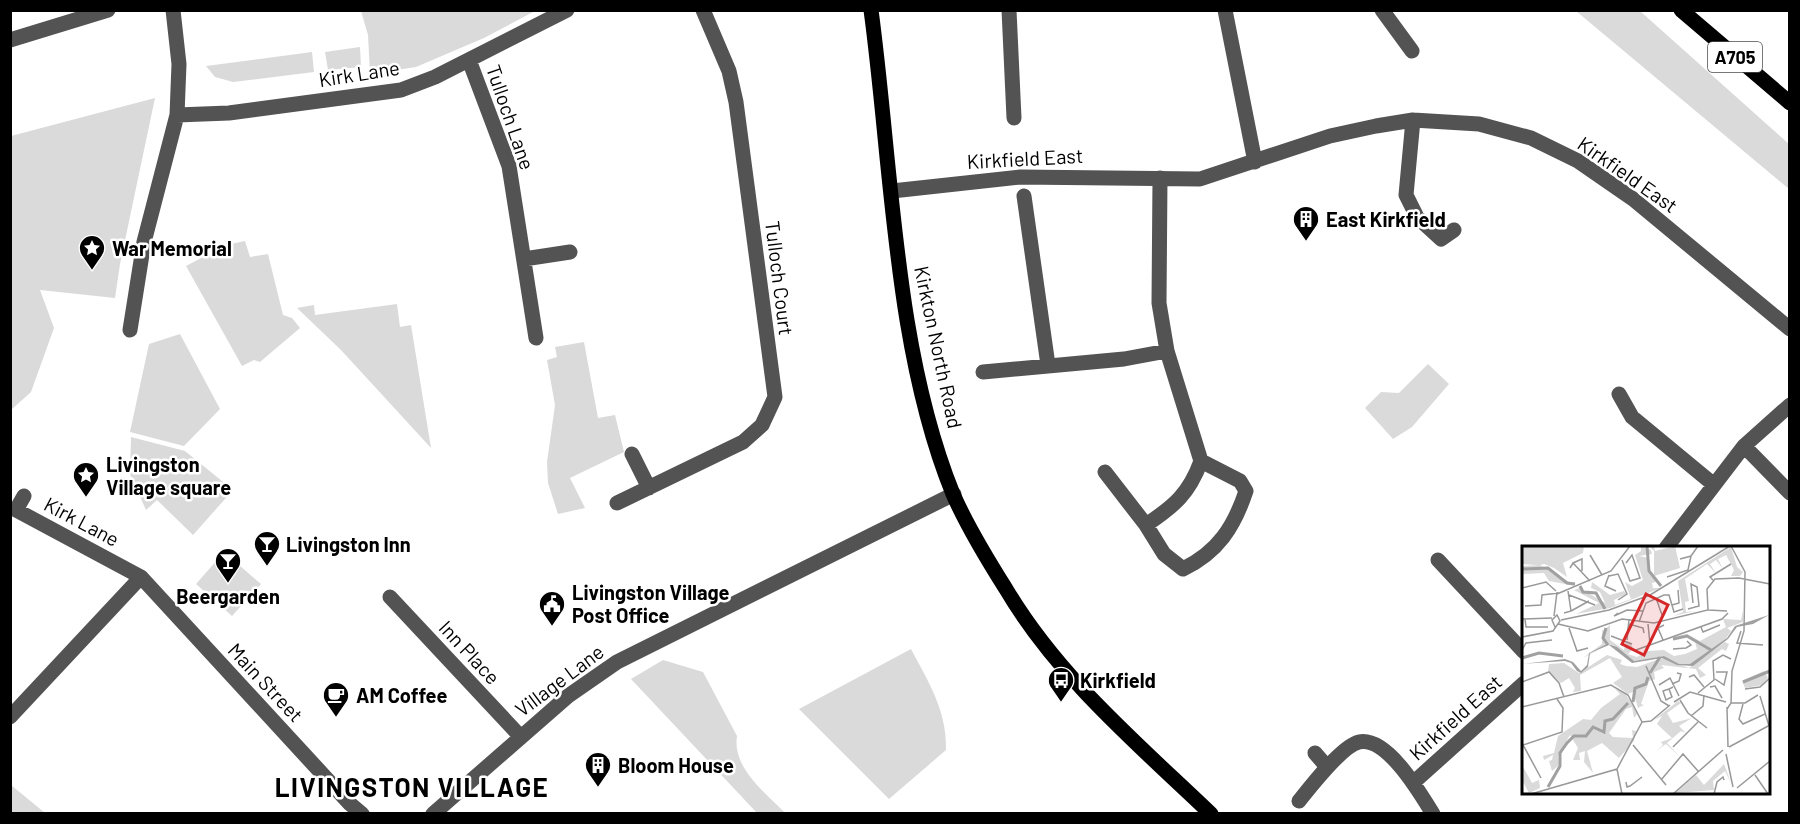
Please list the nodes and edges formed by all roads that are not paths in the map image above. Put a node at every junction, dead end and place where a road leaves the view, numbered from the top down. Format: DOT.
graph roads {
  1 [pos="108,10"];
  2 [pos="173,10"];
  3 [pos="567,10"];
  4 [pos="704,10"];
  5 [pos="871,10"];
  6 [pos="1009,10"];
  7 [pos="1224,10"];
  8 [pos="1382,10"];
  9 [pos="1681,10"];
  10 [pos="10,40"];
  11 [pos="1412,51"];
  12 [pos="469,60"];
  13 [pos="1790,103"];
  14 [pos="177,115"];
  15 [pos="1014,118"];
  16 [pos="1413,120"];
  17 [pos="1256,162"];
  18 [pos="1160,178"];
  19 [pos="892,191"];
  20 [pos="1024,196"];
  21 [pos="1454,230"];
  22 [pos="570,252"];
  23 [pos="524,259"];
  24 [pos="1790,329"];
  25 [pos="130,330"];
  26 [pos="536,338"];
  27 [pos="1167,351"];
  28 [pos="1048,364"];
  29 [pos="983,372"];
  30 [pos="1619,394"];
  31 [pos="1790,405"];
  32 [pos="1744,446"];
  33 [pos="632,454"];
  34 [pos="1201,461"];
  35 [pos="1105,472"];
  36 [pos="1713,484"];
  37 [pos="649,488"];
  38 [pos="1790,493"];
  39 [pos="954,494"];
  40 [pos="24,496"];
  41 [pos="617,503"];
  42 [pos="1146,525"];
  43 [pos="1667,546"];
  44 [pos="1438,560"];
  45 [pos="141,577"];
  46 [pos="390,597"];
  47 [pos="1522,650"];
  48 [pos="1522,685"];
  49 [pos="10,717"];
  50 [pos="520,736"];
  51 [pos="1315,753"];
  52 [pos="1327,767"];
  53 [pos="1414,782"];
  54 [pos="1299,801"];
  55 [pos="362,813"];
  56 [pos="433,813"];
  57 [pos="1211,813"];
  58 [pos="1433,813"];
  1 -- 10 [label="street"];
  2 -- 14 [label="street"];
  3 -- 12 [label="street, Kirk Lane"];
  4 -- 37 [label="street, Tulloch Court"];
  5 -- 19 [label="main road, Kirkton North Road"];
  6 -- 15 [label="street"];
  7 -- 17 [label="street"];
  8 -- 11 [label="street"];
  9 -- 13 [label="main road, A705"];
  12 -- 14 [label="street, Kirk Lane"];
  12 -- 23 [label="street, Tulloch Lane"];
  14 -- 25 [label="street"];
  16 -- 17 [label="street, Kirkfield East"];
  16 -- 21 [label="street"];
  16 -- 24 [label="street, Kirkfield East"];
  17 -- 18 [label="street, Kirkfield East"];
  18 -- 19 [label="street, Kirkfield East"];
  18 -- 27 [label="street"];
  19 -- 39 [label="main road, Kirkton North Road"];
  20 -- 28 [label="street, Kirkfield East"];
  22 -- 23 [label="street"];
  23 -- 26 [label="street, Tulloch Lane"];
  27 -- 28 [label="street"];
  27 -- 34 [label="street"];
  28 -- 29 [label="street"];
  30 -- 36 [label="street"];
  31 -- 32 [label="street"];
  32 -- 36 [label="street"];
  32 -- 38 [label="street"];
  33 -- 37 [label="street"];
  34 -- 42 [label="street"];
  34 -- 42 [label="street"];
  35 -- 42 [label="street"];
  36 -- 43 [label="street"];
  37 -- 41 [label="street, Tulloch Court"];
  39 -- 50 [label="street, Village Lane"];
  39 -- 57 [label="main road, Kirkton North Road"];
  40 -- 45 [label="street, Kirk Lane"];
  44 -- 47 [label="street"];
  45 -- 49 [label="street"];
  45 -- 55 [label="street, Main Street"];
  46 -- 50 [label="street, Inn Place"];
  48 -- 53 [label="street, Kirkfield East"];
  50 -- 56 [label="street, Village Lane"];
  51 -- 52 [label="street"];
  52 -- 53 [label="street, Kirkfield East"];
  52 -- 54 [label="street, Kirkfield East"];
  53 -- 58 [label="street, Kirkfield East"];
}
